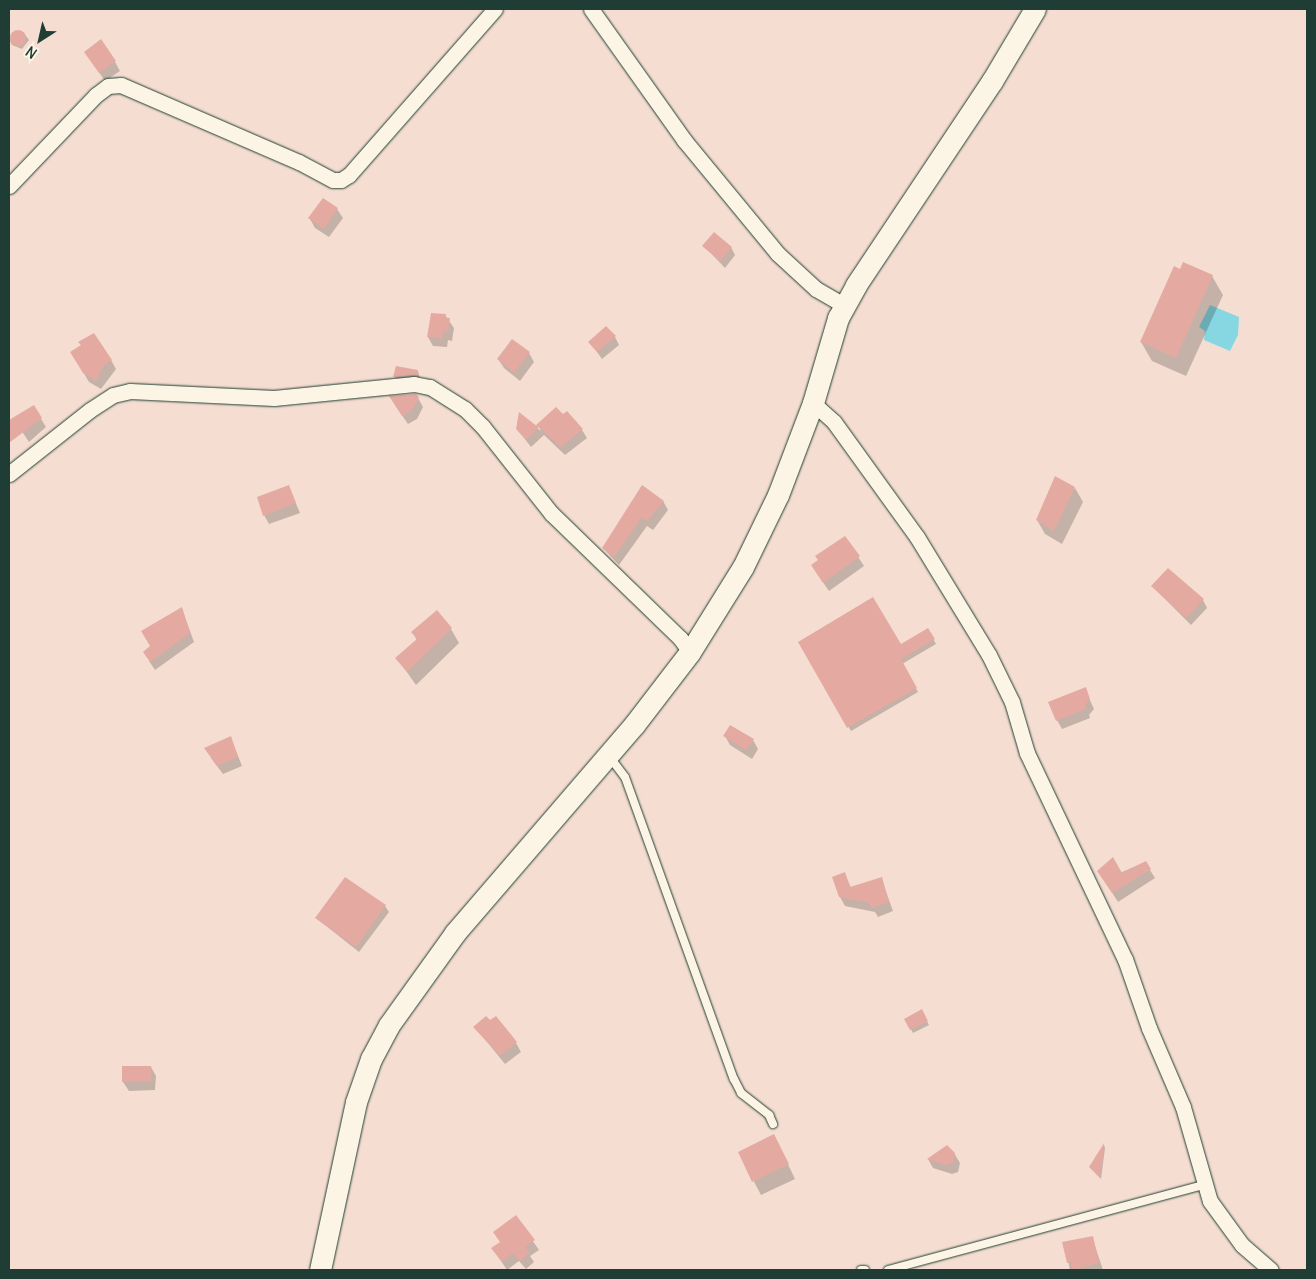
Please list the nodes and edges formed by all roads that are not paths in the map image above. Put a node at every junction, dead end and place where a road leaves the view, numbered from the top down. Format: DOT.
graph roads {
  1 [pos="495,9"];
  2 [pos="591,9"];
  3 [pos="1036,9"];
  4 [pos="9,186"];
  5 [pos="844,306"];
  6 [pos="813,404"];
  7 [pos="9,474"];
  8 [pos="690,652"];
  9 [pos="608,756"];
  10 [pos="773,1124"];
  11 [pos="1204,1185"];
  12 [pos="320,1270"];
  13 [pos="861,1270"];
  14 [pos="865,1270"];
  15 [pos="888,1270"];
  16 [pos="1271,1270"];
  1 -- 4 [label="street"];
  2 -- 5 [label="street"];
  3 -- 5 [label="main road"];
  5 -- 6 [label="main road"];
  6 -- 8 [label="main road"];
  6 -- 11 [label="street"];
  7 -- 8 [label="street"];
  8 -- 9 [label="main road"];
  9 -- 10 [label="lane"];
  9 -- 12 [label="main road"];
  11 -- 15 [label="lane"];
  11 -- 16 [label="street"];
  13 -- 14 [label="lane"];
}
